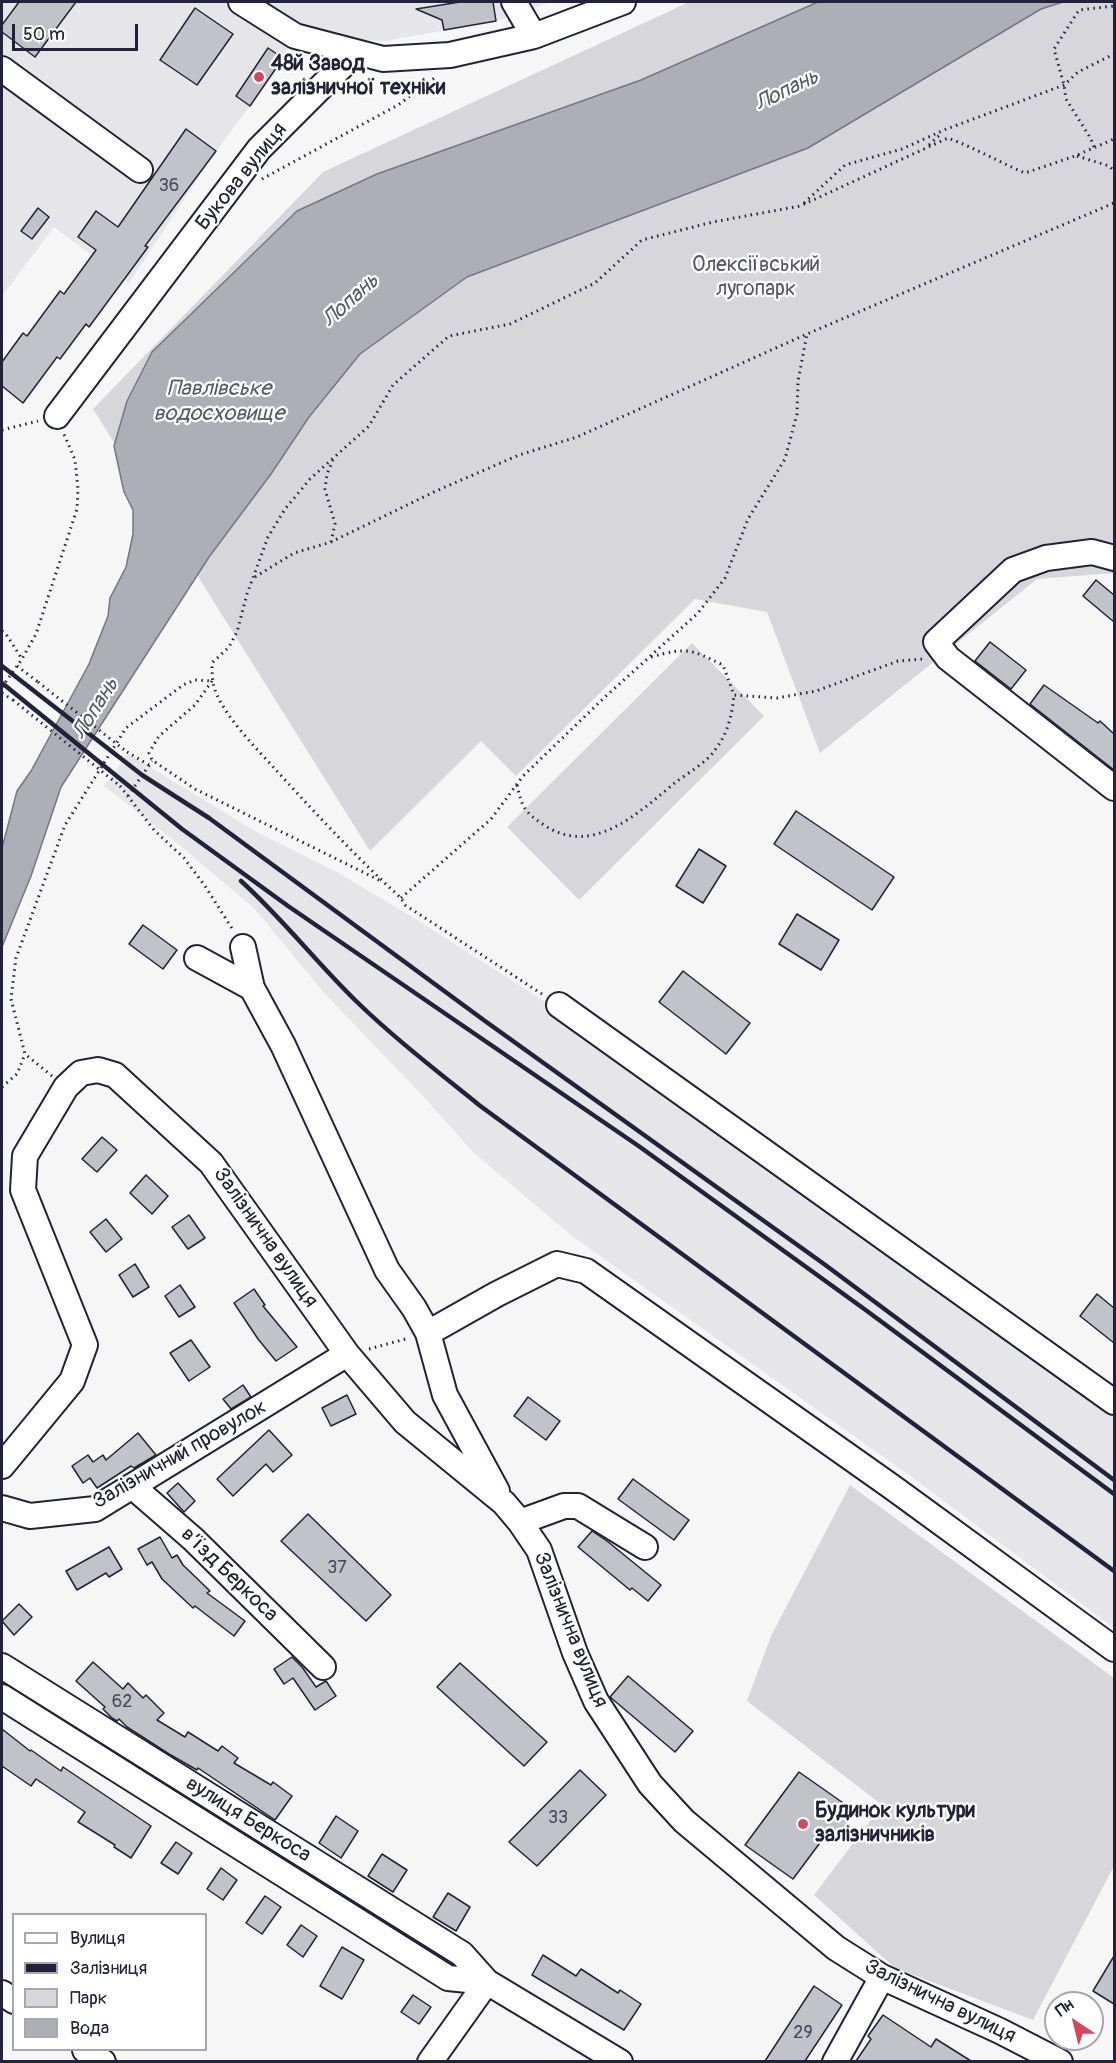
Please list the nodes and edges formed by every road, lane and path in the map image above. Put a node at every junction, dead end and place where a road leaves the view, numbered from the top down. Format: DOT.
graph roads {
  1 [pos="241,2"];
  2 [pos="514,2"];
  3 [pos="623,2"];
  4 [pos="1114,6"];
  5 [pos="534,36"];
  6 [pos="356,52"];
  7 [pos="1114,54"];
  8 [pos="2,69"];
  9 [pos="441,73"];
  10 [pos="1065,85"];
  11 [pos="944,130"];
  12 [pos="1114,139"];
  13 [pos="1094,147"];
  14 [pos="926,148"];
  15 [pos="1075,156"];
  16 [pos="140,170"];
  17 [pos="1114,171"];
  18 [pos="258,181"];
  19 [pos="1114,203"];
  20 [pos="800,206"];
  21 [pos="807,334"];
  22 [pos="57,416"];
  23 [pos="2,430"];
  24 [pos="333,458"];
  25 [pos="331,542"];
  26 [pos="1114,558"];
  27 [pos="253,578"];
  28 [pos="2,631"];
  29 [pos="648,658"];
  30 [pos="948,658"];
  31 [pos="22,659"];
  32 [pos="17,666"];
  33 [pos="212,681"];
  34 [pos="2,687"];
  35 [pos="2,693"];
  36 [pos="734,695"];
  37 [pos="153,760"];
  38 [pos="149,765"];
  39 [pos="517,784"];
  40 [pos="1114,788"];
  41 [pos="128,796"];
  42 [pos="384,883"];
  43 [pos="401,898"];
  44 [pos="243,947"];
  45 [pos="197,958"];
  46 [pos="252,988"];
  47 [pos="559,1005"];
  48 [pos="25,1054"];
  49 [pos="66,1087"];
  50 [pos="2,1088"];
  51 [pos="428,1333"];
  52 [pos="347,1354"];
  53 [pos="1114,1402"];
  54 [pos="2,1466"];
  55 [pos="137,1484"];
  56 [pos="504,1503"];
  57 [pos="2,1508"];
  58 [pos="520,1522"];
  59 [pos="645,1547"];
  60 [pos="1114,1649"];
  61 [pos="2,1666"];
  62 [pos="323,1667"];
  63 [pos="2,1697"];
  64 [pos="882,1977"];
  65 [pos="487,1982"];
  66 [pos="88,2051"];
  67 [pos="440,2055"];
  68 [pos="103,2061"];
  69 [pos="620,2061"];
  70 [pos="835,2061"];
  71 [pos="1060,2061"];
  1 -- 6 [label="street"];
  2 -- 5 [label="street"];
  3 -- 5 [label="street"];
  4 -- 10 [label="path"];
  5 -- 6 [label="street"];
  6 -- 22 [label="street, Букова вулиця"];
  7 -- 10 [label="path"];
  8 -- 16 [label="street"];
  9 -- 18 [label="path"];
  10 -- 11 [label="path"];
  10 -- 13 [label="path"];
  11 -- 14 [label="path"];
  11 -- 20 [label="path"];
  12 -- 13 [label="path"];
  13 -- 15 [label="path"];
  14 -- 15 [label="path"];
  14 -- 20 [label="path"];
  15 -- 17 [label="path"];
  19 -- 21 [label="path"];
  20 -- 24 [label="path"];
  21 -- 25 [label="path"];
  21 -- 29 [label="path"];
  22 -- 23 [label="path"];
  22 -- 31 [label="path"];
  24 -- 25 [label="path"];
  24 -- 27 [label="path"];
  25 -- 27 [label="path"];
  26 -- 30 [label="street"];
  27 -- 33 [label="path"];
  28 -- 31 [label="path"];
  29 -- 36 [label="path"];
  29 -- 39 [label="path"];
  30 -- 36 [label="path"];
  30 -- 40 [label="street"];
  31 -- 32 [label="path"];
  32 -- 34 [label="path"];
  32 -- 38 [label="path, bridge"];
  33 -- 37 [label="path"];
  33 -- 42 [label="path"];
  33 -- 48 [label="path"];
  35 -- 41 [label="path, bridge"];
  36 -- 39 [label="path"];
  37 -- 38 [label="path"];
  37 -- 42 [label="path"];
  38 -- 41 [label="path"];
  39 -- 43 [label="path"];
  41 -- 44 [label="path"];
  42 -- 43 [label="path"];
  43 -- 47 [label="path"];
  44 -- 46 [label="street"];
  45 -- 46 [label="street"];
  46 -- 51 [label="street"];
  47 -- 53 [label="street"];
  48 -- 49 [label="path"];
  48 -- 50 [label="path"];
  49 -- 52 [label="street, Залізнична вулиця"];
  49 -- 54 [label="street"];
  51 -- 52 [label="path"];
  51 -- 56 [label="street"];
  51 -- 60 [label="street"];
  52 -- 55 [label="street, Залізничний провулок"];
  52 -- 56 [label="street, Залізнична вулиця"];
  55 -- 57 [label="street, Залізничний провулок"];
  55 -- 62 [label="street, в’їзд Беркоса"];
  56 -- 58 [label="street, Залізнична вулиця"];
  58 -- 59 [label="street"];
  58 -- 64 [label="street, Залізнична вулиця"];
  61 -- 65 [label="street, вулиця Беркоса"];
  63 -- 65 [label="street, вулиця Беркоса"];
  64 -- 70 [label="street"];
  64 -- 71 [label="street, Залізнична вулиця"];
  65 -- 67 [label="street"];
  65 -- 69 [label="street, вулиця Беркоса"];
  66 -- 68 [label="street"];
}
